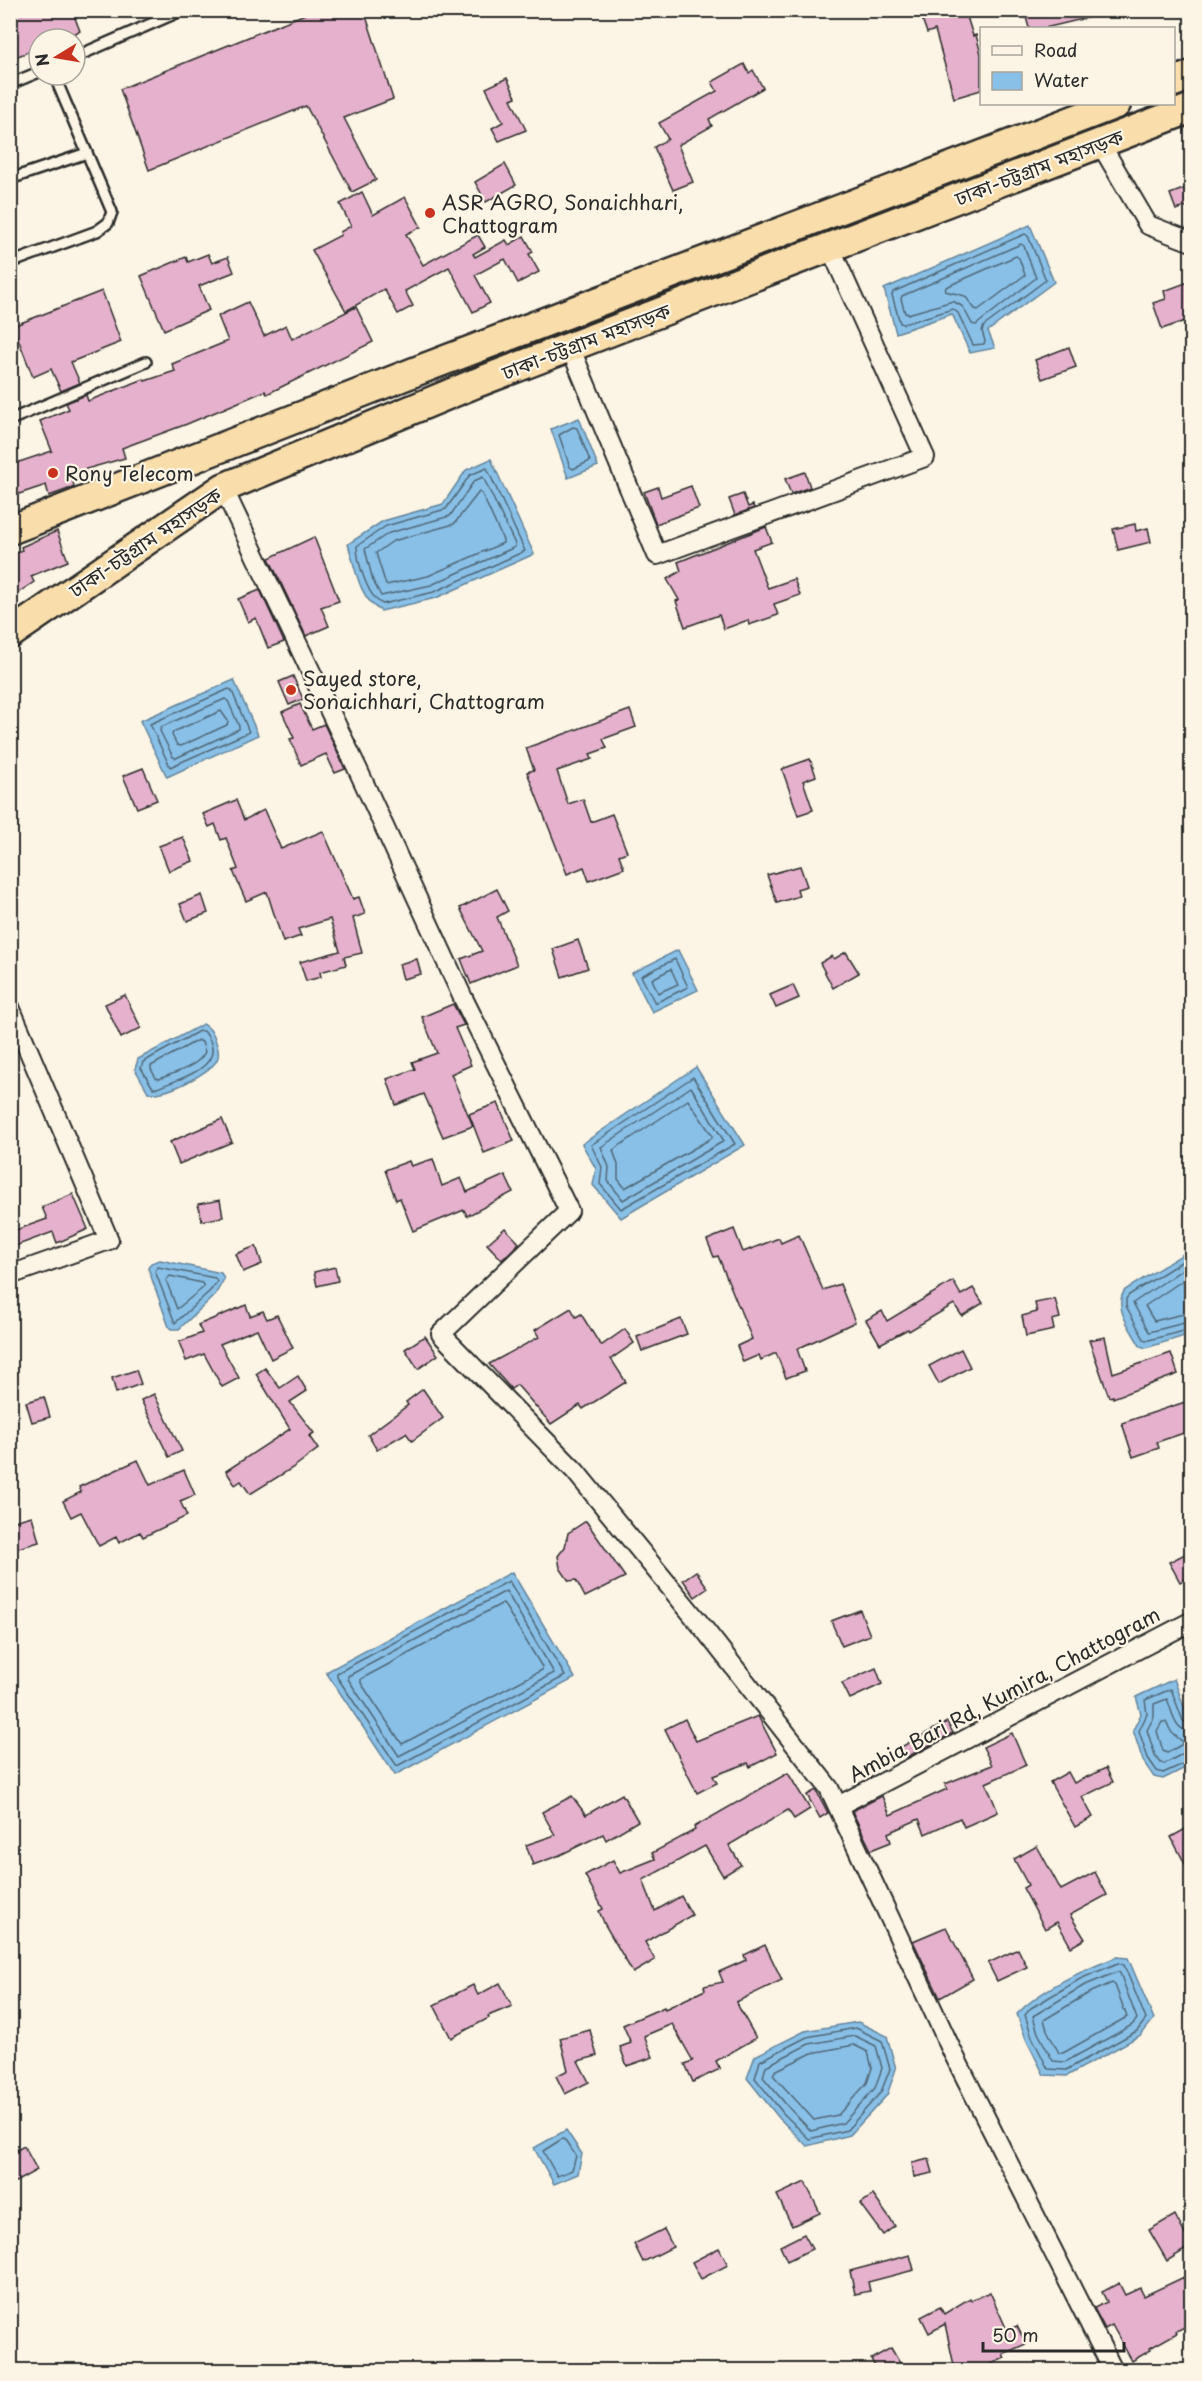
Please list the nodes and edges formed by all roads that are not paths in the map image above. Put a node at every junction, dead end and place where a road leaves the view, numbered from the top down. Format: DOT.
graph roads {
  1 [pos="183,10"];
  2 [pos="87,52"];
  3 [pos="1191,75"];
  4 [pos="27,77"];
  5 [pos="1175,81"];
  6 [pos="10,84"];
  7 [pos="59,87"];
  8 [pos="1113,105"];
  9 [pos="1191,108"];
  10 [pos="1100,143"];
  11 [pos="87,153"];
  12 [pos="10,179"];
  13 [pos="1191,242"];
  14 [pos="830,247"];
  15 [pos="10,263"];
  16 [pos="570,347"];
  17 [pos="146,362"];
  18 [pos="10,420"];
  19 [pos="223,488"];
  20 [pos="10,530"];
  21 [pos="10,634"];
  22 [pos="10,1007"];
  23 [pos="10,1275"];
  24 [pos="1191,1622"];
  25 [pos="838,1806"];
  26 [pos="1113,2370"];
  1 -- 2 [label="lane"];
  3 -- 5 [label="highway"];
  4 -- 6 [label="lane"];
  7 -- 11 [label="lane"];
  8 -- 20 [label="highway, ঢাকা-চট্টগ্রাম মহাসড়ক"];
  9 -- 10 [label="highway, ঢাকা-চট্টগ্রাম মহাসড়ক"];
  10 -- 13 [label="street"];
  10 -- 14 [label="highway, ঢাকা-চট্টগ্রাম মহাসড়ক"];
  11 -- 12 [label="lane"];
  11 -- 15 [label="lane"];
  14 -- 16 [label="highway, ঢাকা-চট্টগ্রাম মহাসড়ক"];
  14 -- 16 [label="street"];
  16 -- 19 [label="highway, ঢাকা-চট্টগ্রাম মহাসড়ক"];
  17 -- 18 [label="lane"];
  19 -- 21 [label="highway, ঢাকা-চট্টগ্রাম মহাসড়ক"];
  19 -- 25 [label="street"];
  22 -- 23 [label="street"];
  24 -- 25 [label="street, Ambia Bari Rd, Kumira, Chattogram"];
  25 -- 26 [label="street"];
}
